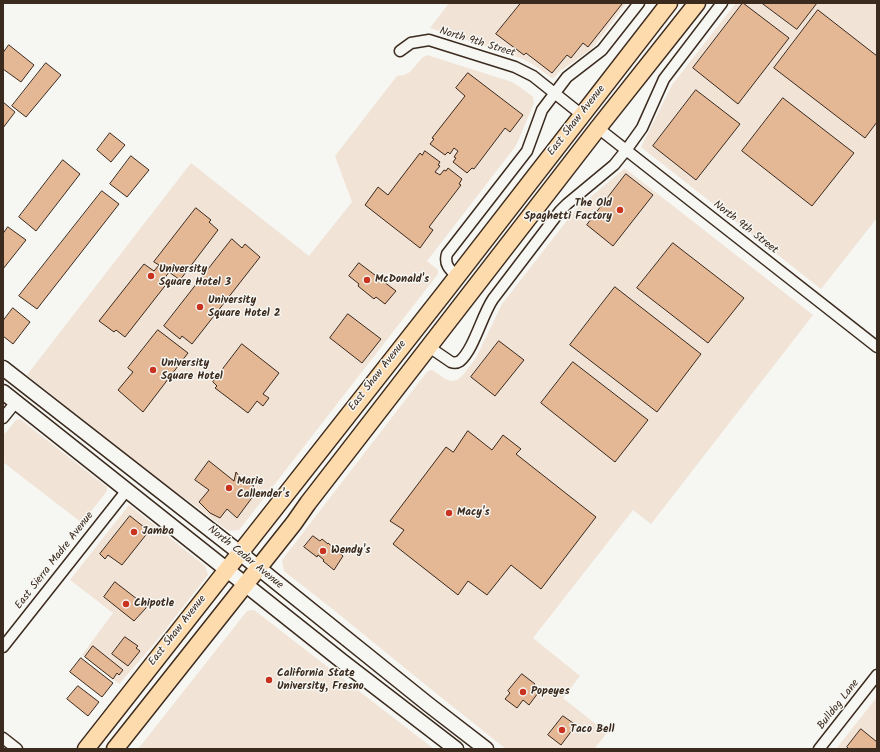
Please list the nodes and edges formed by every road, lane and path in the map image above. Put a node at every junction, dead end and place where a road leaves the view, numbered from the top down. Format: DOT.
graph roads {
  1 [pos="639,3"];
  2 [pos="669,3"];
  3 [pos="680,3"];
  4 [pos="696,3"];
  5 [pos="722,3"];
  6 [pos="400,51"];
  7 [pos="554,93"];
  8 [pos="582,115"];
  9 [pos="598,128"];
  10 [pos="626,150"];
  11 [pos="457,276"];
  12 [pos="484,277"];
  13 [pos="429,347"];
  14 [pos="877,347"];
  15 [pos="3,368"];
  16 [pos="3,383"];
  17 [pos="28,389"];
  18 [pos="3,392"];
  19 [pos="16,402"];
  20 [pos="65,416"];
  21 [pos="3,418"];
  22 [pos="42,422"];
  23 [pos="123,462"];
  24 [pos="127,490"];
  25 [pos="240,553"];
  26 [pos="258,568"];
  27 [pos="227,569"];
  28 [pos="246,584"];
  29 [pos="3,646"];
  30 [pos="343,662"];
  31 [pos="877,675"];
  32 [pos="429,705"];
  33 [pos="426,725"];
  34 [pos="467,734"];
  35 [pos="3,738"];
  36 [pos="17,749"];
  37 [pos="86,749"];
  38 [pos="115,749"];
  39 [pos="456,749"];
  40 [pos="486,749"];
  41 [pos="819,749"];
  1 -- 7 [label="street"];
  2 -- 8 [label="main road, East Shaw Avenue"];
  3 -- 9 [label="main road"];
  4 -- 9 [label="main road, East Shaw Avenue"];
  5 -- 10 [label="street"];
  6 -- 7 [label="street, North 9th Street"];
  7 -- 8 [label="street, North 9th Street"];
  7 -- 11 [label="street"];
  8 -- 11 [label="main road, East Shaw Avenue"];
  8 -- 12 [label="main road"];
  9 -- 10 [label="street, North 9th Street"];
  9 -- 12 [label="main road, East Shaw Avenue"];
  10 -- 13 [label="street"];
  10 -- 14 [label="street, North 9th Street"];
  11 -- 25 [label="main road, East Shaw Avenue"];
  12 -- 13 [label="main road, East Shaw Avenue"];
  13 -- 26 [label="main road, East Shaw Avenue"];
  15 -- 17 [label="main road, North Cedar Avenue"];
  16 -- 17 [label="main road"];
  17 -- 20 [label="main road, North Cedar Avenue"];
  18 -- 19 [label="main road, North Cedar Avenue"];
  19 -- 20 [label="main road"];
  19 -- 21 [label="street"];
  19 -- 22 [label="main road, North Cedar Avenue"];
  20 -- 23 [label="main road, North Cedar Avenue"];
  22 -- 23 [label="main road"];
  22 -- 24 [label="main road, North Cedar Avenue"];
  23 -- 25 [label="main road, North Cedar Avenue"];
  24 -- 27 [label="main road, North Cedar Avenue"];
  24 -- 29 [label="street, East Sierra Madre Avenue"];
  25 -- 26 [label="main road, North Cedar Avenue"];
  25 -- 27 [label="main road, East Shaw Avenue"];
  26 -- 28 [label="main road, East Shaw Avenue"];
  26 -- 32 [label="main road, North Cedar Avenue"];
  27 -- 28 [label="main road, North Cedar Avenue"];
  27 -- 37 [label="main road, East Shaw Avenue"];
  28 -- 30 [label="main road, North Cedar Avenue"];
  28 -- 38 [label="main road, East Shaw Avenue"];
  30 -- 32 [label="main road"];
  30 -- 33 [label="main road, North Cedar Avenue"];
  31 -- 41 [label="street, Bulldog Lane"];
  32 -- 34 [label="main road, North Cedar Avenue"];
  33 -- 34 [label="main road"];
  33 -- 39 [label="main road, North Cedar Avenue"];
  34 -- 40 [label="main road, North Cedar Avenue"];
  35 -- 36 [label="street"];
}
